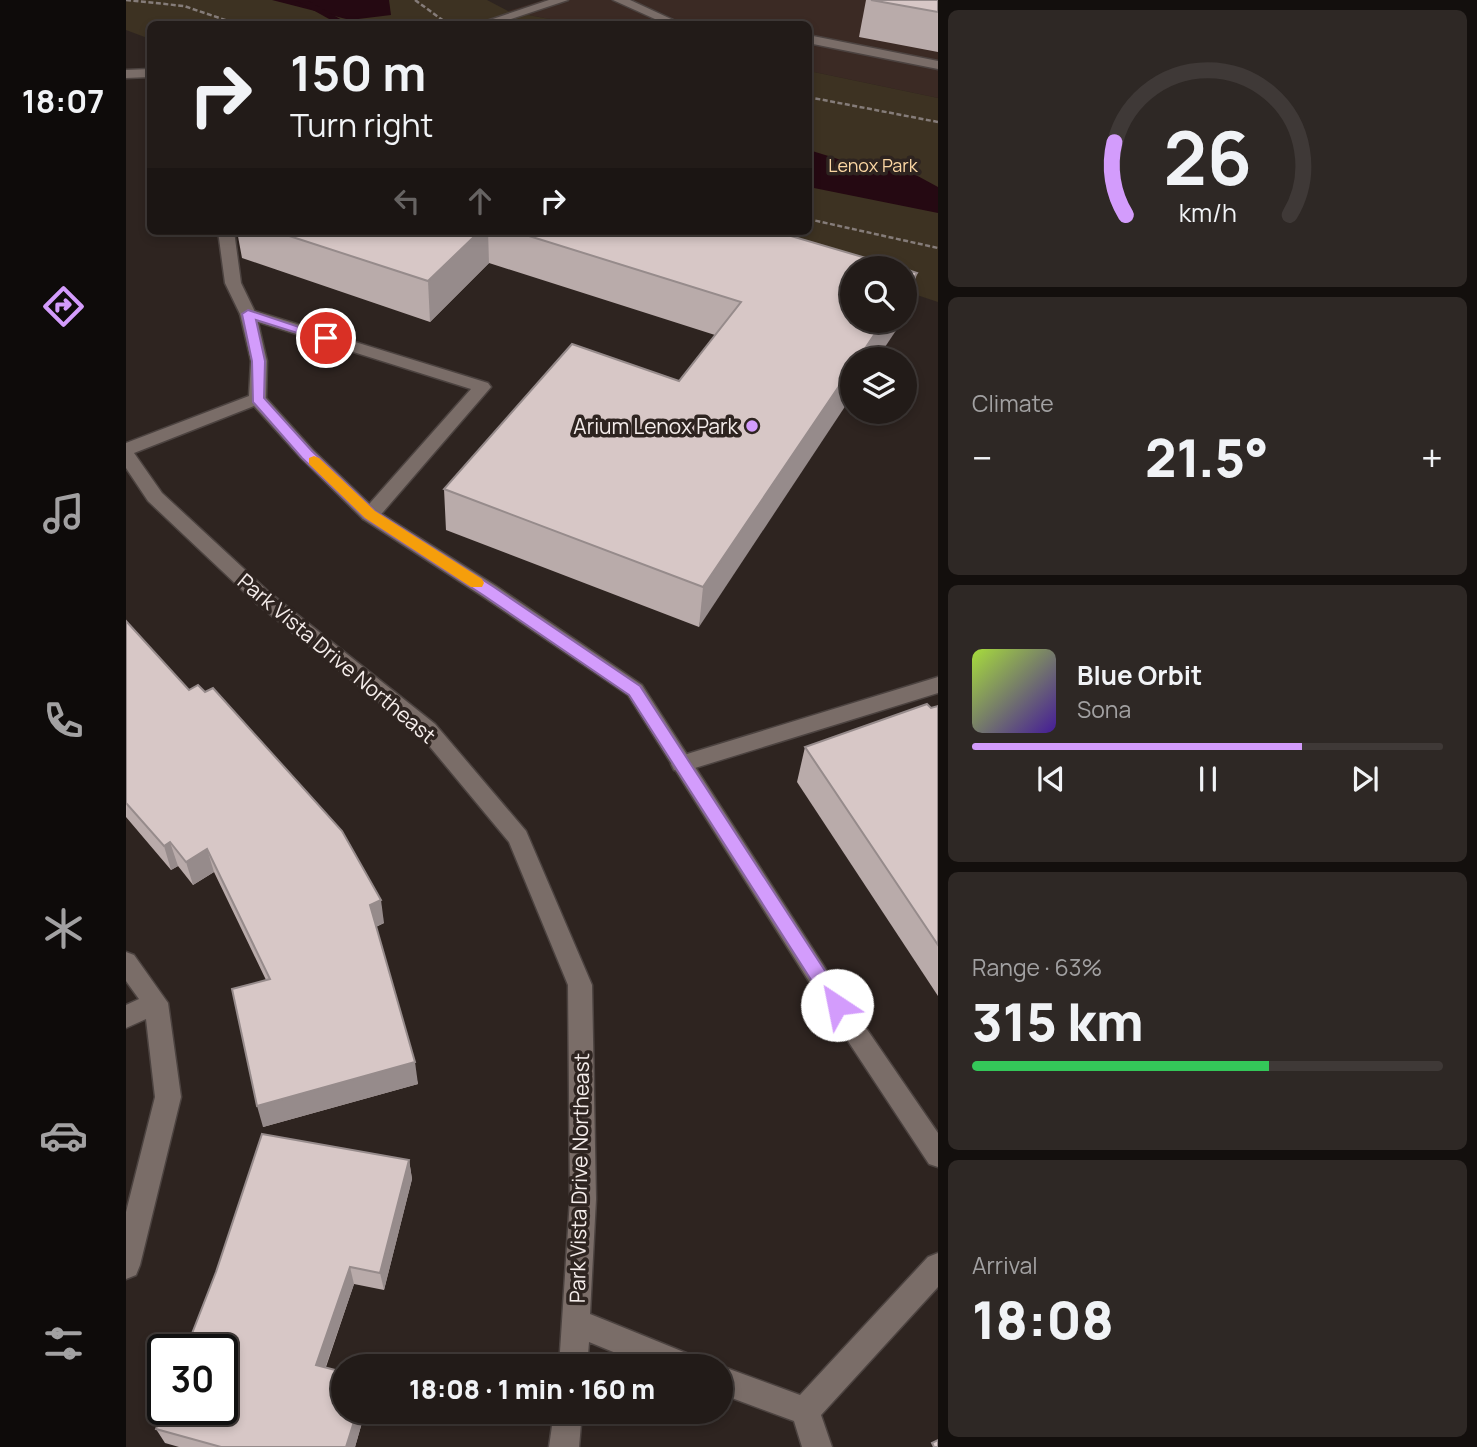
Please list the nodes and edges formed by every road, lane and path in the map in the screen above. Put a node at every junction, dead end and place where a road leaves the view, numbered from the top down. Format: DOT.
graph roads {
  1 [pos="126,0"];
  2 [pos="415,0"];
  3 [pos="562,0"];
  4 [pos="619,0"];
  5 [pos="228,21"];
  6 [pos="444,21"];
  7 [pos="494,21"];
  8 [pos="669,21"];
  9 [pos="812,39"];
  10 [pos="938,65"];
  11 [pos="147,73"];
  12 [pos="126,74"];
  13 [pos="812,98"];
  14 [pos="938,122"];
  15 [pos="812,220"];
  16 [pos="227,235"];
  17 [pos="938,248"];
  18 [pos="248,314"];
  19 [pos="257,399"];
  20 [pos="126,453"];
  21 [pos="370,514"];
  22 [pos="938,685"];
  23 [pos="682,764"];
  24 [pos="126,962"];
  25 [pos="156,1003"];
  26 [pos="126,1017"];
  27 [pos="938,1155"];
  28 [pos="126,1265"];
  29 [pos="938,1267"];
  30 [pos="577,1323"];
  31 [pos="574,1354"];
  32 [pos="654,1354"];
  33 [pos="733,1384"];
  34 [pos="805,1411"];
  35 [pos="567,1424"];
  36 [pos="564,1447"];
  37 [pos="817,1447"];
  1 -- 5 [label="path"];
  2 -- 6 [label="path"];
  3 -- 7 [label="street"];
  4 -- 8 [label="street"];
  9 -- 10 [label="street"];
  11 -- 12 [label="street"];
  13 -- 14 [label="path"];
  15 -- 17 [label="path"];
  16 -- 18 [label="street"];
  18 -- 19 [label="street"];
  18 -- 21 [label="street"];
  19 -- 20 [label="street"];
  19 -- 21 [label="street"];
  20 -- 30 [label="street, Park Vista Drive Northeast"];
  21 -- 23 [label="street"];
  22 -- 23 [label="street"];
  23 -- 27 [label="street"];
  24 -- 25 [label="street"];
  25 -- 26 [label="street"];
  25 -- 28 [label="street"];
  29 -- 34 [label="street"];
  30 -- 31 [label="street, Park Vista Drive Northeast"];
  30 -- 32 [label="street"];
  33 -- 34 [label="street"];
  34 -- 37 [label="street"];
  35 -- 36 [label="street"];
}
